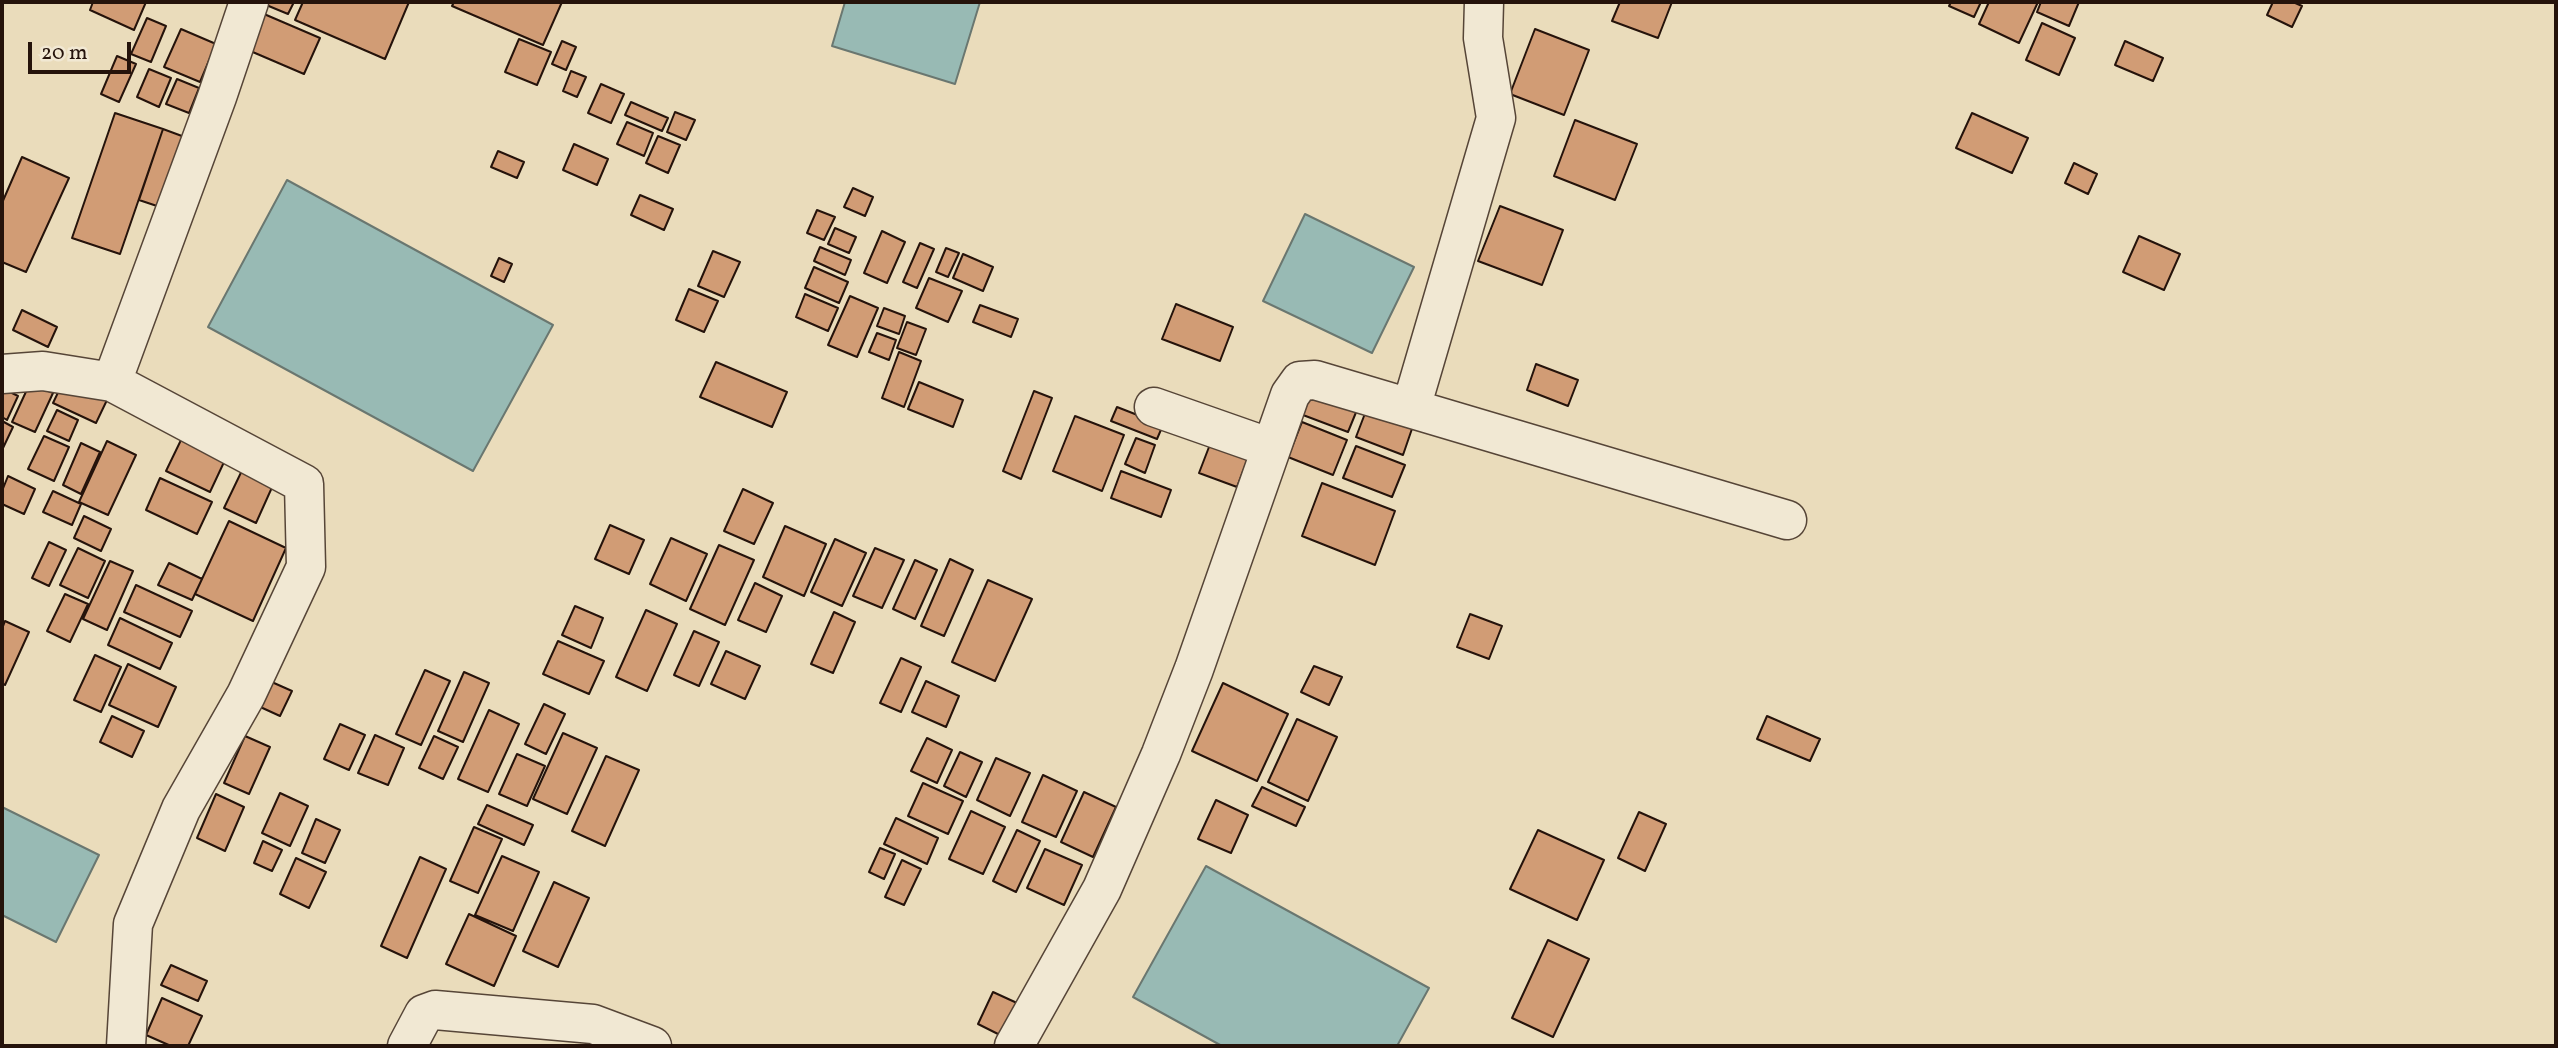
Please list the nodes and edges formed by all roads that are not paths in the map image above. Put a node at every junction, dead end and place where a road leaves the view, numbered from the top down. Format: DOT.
graph roads {
  1 [pos="249,2"];
  2 [pos="1484,2"];
  3 [pos="2,374"];
  4 [pos="112,382"];
  5 [pos="1154,407"];
  6 [pos="1410,408"];
  7 [pos="1271,448"];
  8 [pos="1787,520"];
  9 [pos="127,1046"];
  10 [pos="407,1046"];
  11 [pos="652,1046"];
  12 [pos="1014,1046"];
  1 -- 4 [label="street"];
  2 -- 6 [label="street"];
  3 -- 4 [label="street"];
  4 -- 9 [label="street"];
  5 -- 7 [label="street"];
  6 -- 7 [label="street"];
  6 -- 8 [label="street"];
  7 -- 12 [label="street"];
  10 -- 11 [label="street"];
}
